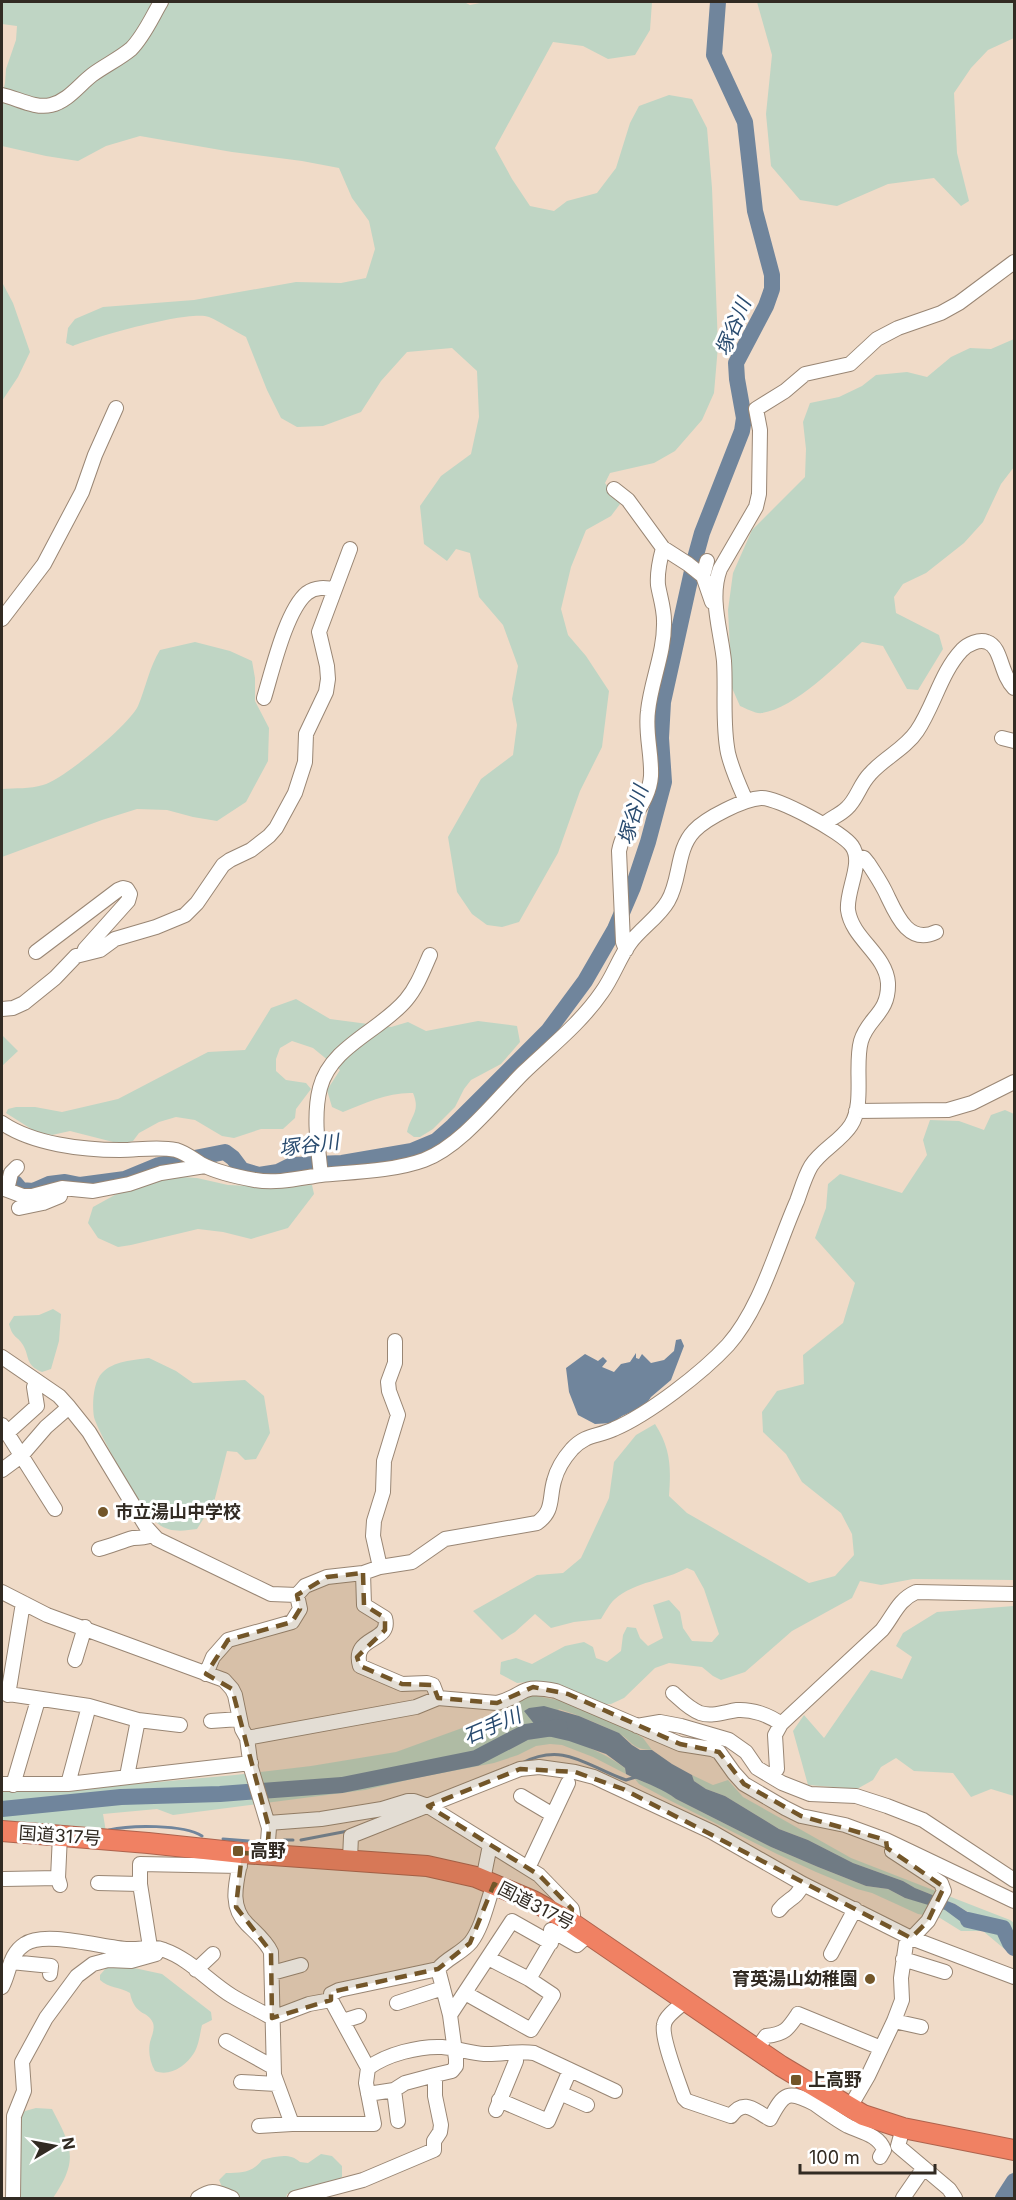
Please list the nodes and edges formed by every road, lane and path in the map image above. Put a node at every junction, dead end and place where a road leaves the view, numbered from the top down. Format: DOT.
graph roads {
  1 [pos="161,2"];
  2 [pos="2,95"];
  3 [pos="1014,262"];
  4 [pos="116,408"];
  5 [pos="614,489"];
  6 [pos="663,548"];
  7 [pos="350,549"];
  8 [pos="707,561"];
  9 [pos="696,570"];
  10 [pos="334,590"];
  11 [pos="717,607"];
  12 [pos="2,619"];
  13 [pos="1014,688"];
  14 [pos="264,698"];
  15 [pos="746,801"];
  16 [pos="824,824"];
  17 [pos="856,856"];
  18 [pos="936,932"];
  19 [pos="626,950"];
  20 [pos="36,952"];
  21 [pos="83,954"];
  22 [pos="430,955"];
  23 [pos="2,1009"];
  24 [pos="1014,1082"];
  25 [pos="856,1111"];
  26 [pos="2,1122"];
  27 [pos="198,1162"];
  28 [pos="321,1173"];
  29 [pos="9,1181"];
  30 [pos="93,1191"];
  31 [pos="19,1208"];
  32 [pos="395,1341"];
  33 [pos="2,1358"];
  34 [pos="36,1382"];
  35 [pos="69,1407"];
  36 [pos="4,1429"];
  37 [pos="21,1456"];
  38 [pos="2,1470"];
  39 [pos="55,1509"];
  40 [pos="152,1534"];
  41 [pos="99,1549"];
  42 [pos="380,1567"];
  43 [pos="363,1573"];
  44 [pos="1014,1594"];
  45 [pos="3,1595"];
  46 [pos="297,1595"];
  47 [pos="23,1603"];
  48 [pos="85,1627"];
  49 [pos="75,1660"];
  50 [pos="206,1674"];
  51 [pos="673,1693"];
  52 [pos="5,1694"];
  53 [pos="438,1698"];
  54 [pos="38,1700"];
  55 [pos="89,1706"];
  56 [pos="240,1719"];
  57 [pos="138,1720"];
  58 [pos="212,1721"];
  59 [pos="781,1724"];
  60 [pos="180,1725"];
  61 [pos="635,1726"];
  62 [pos="247,1738"];
  63 [pos="775,1748"];
  64 [pos="750,1757"];
  65 [pos="251,1765"];
  66 [pos="127,1776"];
  67 [pos="771,1776"];
  68 [pos="568,1783"];
  69 [pos="68,1784"];
  70 [pos="7,1785"];
  71 [pos="521,1797"];
  72 [pos="428,1806"];
  73 [pos="553,1815"];
  74 [pos="268,1823"];
  75 [pos="2,1831"];
  76 [pos="60,1835"];
  77 [pos="886,1839"];
  78 [pos="490,1845"];
  79 [pos="267,1854"];
  80 [pos="350,1859"];
  81 [pos="241,1860"];
  82 [pos="528,1868"];
  83 [pos="4,1879"];
  84 [pos="1014,1880"];
  85 [pos="488,1882"];
  86 [pos="98,1883"];
  87 [pos="140,1884"];
  88 [pos="803,1884"];
  89 [pos="1014,1901"];
  90 [pos="855,1909"];
  91 [pos="779,1910"];
  92 [pos="557,1932"];
  93 [pos="911,1938"];
  94 [pos="156,1948"];
  95 [pos="213,1954"];
  96 [pos="831,1954"];
  97 [pos="488,1958"];
  98 [pos="903,1959"];
  99 [pos="11,1962"];
  100 [pos="301,1965"];
  101 [pos="438,1969"];
  102 [pos="196,1970"];
  103 [pos="945,1972"];
  104 [pos="272,1973"];
  105 [pos="50,1974"];
  106 [pos="227,1975"];
  107 [pos="1014,1977"];
  108 [pos="529,1979"];
  109 [pos="2,1987"];
  110 [pos="221,1988"];
  111 [pos="443,1988"];
  112 [pos="465,1994"];
  113 [pos="331,2000"];
  114 [pos="686,2001"];
  115 [pos="397,2003"];
  116 [pos="450,2015"];
  117 [pos="359,2016"];
  118 [pos="272,2018"];
  119 [pos="343,2021"];
  120 [pos="894,2021"];
  121 [pos="921,2027"];
  122 [pos="226,2041"];
  123 [pos="881,2048"];
  124 [pos="455,2049"];
  125 [pos="757,2049"];
  126 [pos="514,2053"];
  127 [pos="273,2067"];
  128 [pos="368,2068"];
  129 [pos="570,2070"];
  130 [pos="435,2075"];
  131 [pos="241,2082"];
  132 [pos="277,2084"];
  133 [pos="394,2090"];
  134 [pos="615,2091"];
  135 [pos="560,2093"];
  136 [pos="368,2094"];
  137 [pos="819,2098"];
  138 [pos="587,2105"];
  139 [pos="850,2107"];
  140 [pos="398,2121"];
  141 [pos="292,2124"];
  142 [pos="258,2126"];
  143 [pos="903,2128"];
  144 [pos="1014,2150"];
  145 [pos="880,2157"];
  146 [pos="923,2169"];
  147 [pos="13,2199"];
  148 [pos="198,2199"];
  149 [pos="232,2199"];
  150 [pos="295,2199"];
  151 [pos="903,2199"];
  152 [pos="955,2199"];
  1 -- 2 [label="street"];
  3 -- 11 [label="street"];
  4 -- 12 [label="street"];
  5 -- 6 [label="street"];
  6 -- 9 [label="street"];
  6 -- 19 [label="street"];
  7 -- 10 [label="street"];
  8 -- 9 [label="street"];
  9 -- 11 [label="street"];
  10 -- 14 [label="street"];
  10 -- 21 [label="street"];
  11 -- 15 [label="street"];
  13 -- 16 [label="street"];
  15 -- 16 [label="street"];
  15 -- 19 [label="street"];
  16 -- 17 [label="street"];
  17 -- 18 [label="street"];
  17 -- 25 [label="street"];
  19 -- 28 [label="street"];
  20 -- 21 [label="street"];
  21 -- 23 [label="street"];
  22 -- 28 [label="street"];
  24 -- 25 [label="street"];
  25 -- 42 [label="street"];
  26 -- 27 [label="street"];
  27 -- 28 [label="street"];
  27 -- 30 [label="street"];
  29 -- 30 [label="street"];
  30 -- 31 [label="street"];
  32 -- 42 [label="street"];
  33 -- 34 [label="street"];
  34 -- 35 [label="street"];
  34 -- 36 [label="street"];
  35 -- 37 [label="street"];
  35 -- 40 [label="street"];
  36 -- 37 [label="street"];
  37 -- 38 [label="street"];
  37 -- 39 [label="street"];
  40 -- 41 [label="street"];
  40 -- 46 [label="street"];
  42 -- 43 [label="street"];
  43 -- 46 [label="street"];
  43 -- 53 [label="street"];
  44 -- 59 [label="street"];
  45 -- 47 [label="street"];
  46 -- 50 [label="street"];
  47 -- 48 [label="street"];
  47 -- 52 [label="street"];
  48 -- 49 [label="street"];
  48 -- 50 [label="street"];
  50 -- 56 [label="street"];
  51 -- 59 [label="street"];
  52 -- 54 [label="street"];
  53 -- 61 [label="street"];
  53 -- 62 [label="street"];
  54 -- 55 [label="street"];
  54 -- 70 [label="street"];
  55 -- 57 [label="street"];
  55 -- 69 [label="street"];
  56 -- 58 [label="street"];
  56 -- 62 [label="street"];
  57 -- 60 [label="street"];
  57 -- 66 [label="street"];
  59 -- 63 [label="street"];
  61 -- 64 [label="street"];
  61 -- 77 [label="street"];
  62 -- 65 [label="street"];
  63 -- 64 [label="street"];
  63 -- 67 [label="street"];
  64 -- 67 [label="street"];
  65 -- 66 [label="street"];
  65 -- 74 [label="street"];
  66 -- 69 [label="street"];
  67 -- 84 [label="street"];
  68 -- 73 [label="street"];
  69 -- 70 [label="street"];
  71 -- 73 [label="street"];
  72 -- 74 [label="street"];
  72 -- 78 [label="street"];
  72 -- 80 [label="street"];
  72 -- 88 [label="street"];
  73 -- 82 [label="street"];
  74 -- 79 [label="street"];
  75 -- 76 [label="highway, 国道317号"];
  76 -- 81 [label="highway, 国道317号"];
  76 -- 83 [label="street"];
  77 -- 89 [label="street"];
  77 -- 93 [label="street"];
  78 -- 82 [label="street"];
  78 -- 85 [label="street"];
  79 -- 80 [label="highway, 国道317号"];
  79 -- 81 [label="highway, 国道317号"];
  80 -- 85 [label="highway, 国道317号"];
  81 -- 87 [label="street"];
  81 -- 104 [label="street"];
  82 -- 92 [label="street"];
  85 -- 92 [label="highway, 国道317号"];
  85 -- 101 [label="street"];
  86 -- 87 [label="street"];
  87 -- 94 [label="street"];
  88 -- 90 [label="street"];
  88 -- 91 [label="street"];
  90 -- 93 [label="street"];
  90 -- 96 [label="street"];
  92 -- 97 [label="street"];
  92 -- 108 [label="street"];
  92 -- 114 [label="highway, 国道317号"];
  93 -- 98 [label="street"];
  93 -- 107 [label="street"];
  94 -- 99 [label="street"];
  94 -- 102 [label="street"];
  94 -- 147 [label="street"];
  95 -- 102 [label="street"];
  97 -- 108 [label="street"];
  97 -- 112 [label="street"];
  98 -- 103 [label="street"];
  98 -- 120 [label="street"];
  99 -- 105 [label="street"];
  99 -- 109 [label="street"];
  100 -- 104 [label="street"];
  101 -- 111 [label="street"];
  101 -- 113 [label="street"];
  102 -- 110 [label="street"];
  104 -- 118 [label="street"];
  106 -- 110 [label="street"];
  108 -- 112 [label="street"];
  110 -- 118 [label="street"];
  111 -- 115 [label="street"];
  111 -- 116 [label="street"];
  112 -- 116 [label="street"];
  113 -- 118 [label="street"];
  113 -- 119 [label="street"];
  114 -- 125 [label="highway, 国道317号"];
  114 -- 137 [label="street"];
  116 -- 124 [label="street"];
  117 -- 119 [label="street"];
  118 -- 127 [label="street"];
  119 -- 128 [label="street"];
  120 -- 121 [label="street"];
  120 -- 123 [label="street"];
  122 -- 127 [label="street"];
  123 -- 125 [label="street"];
  123 -- 139 [label="street"];
  124 -- 126 [label="street"];
  124 -- 128 [label="street"];
  124 -- 130 [label="street"];
  125 -- 137 [label="highway, 国道317号"];
  126 -- 129 [label="street"];
  126 -- 135 [label="street"];
  127 -- 132 [label="street"];
  128 -- 136 [label="street"];
  129 -- 134 [label="street"];
  129 -- 135 [label="street"];
  130 -- 133 [label="street"];
  130 -- 150 [label="street"];
  131 -- 132 [label="street"];
  132 -- 141 [label="street"];
  133 -- 136 [label="street"];
  133 -- 140 [label="street"];
  135 -- 138 [label="street"];
  136 -- 141 [label="street"];
  137 -- 139 [label="highway, 国道317号"];
  137 -- 145 [label="street"];
  139 -- 143 [label="highway, 国道317号"];
  141 -- 142 [label="street"];
  143 -- 144 [label="highway, 国道317号"];
  143 -- 146 [label="street"];
  146 -- 151 [label="street"];
  146 -- 152 [label="street"];
  148 -- 149 [label="street"];
}
